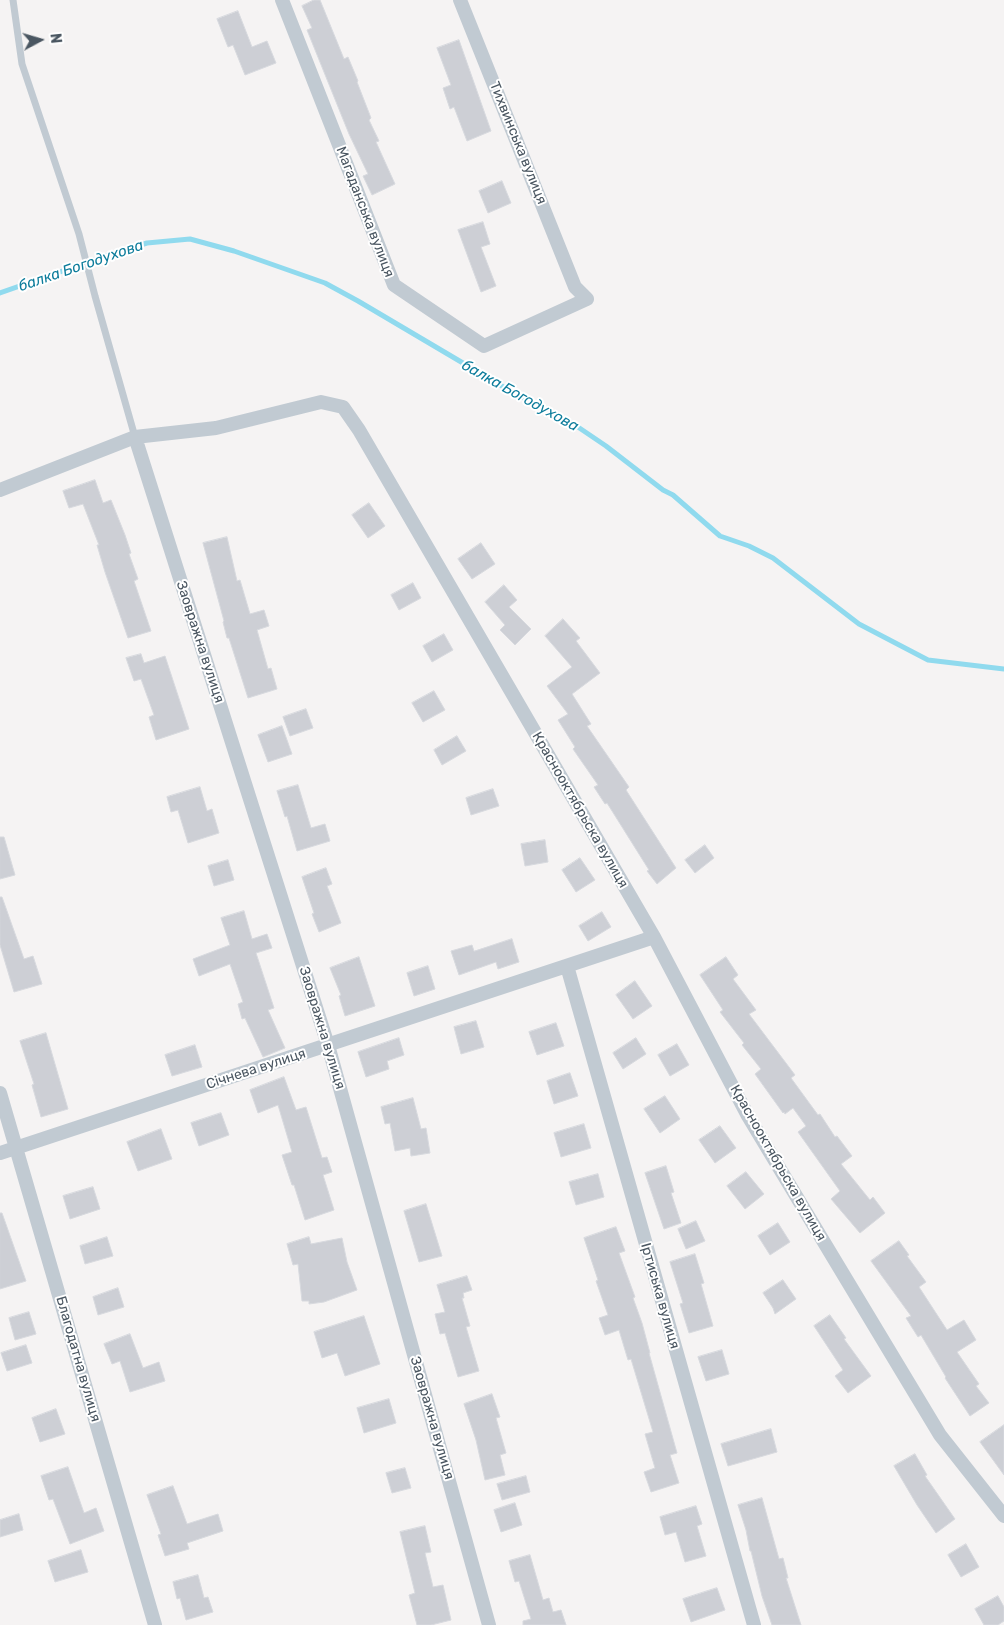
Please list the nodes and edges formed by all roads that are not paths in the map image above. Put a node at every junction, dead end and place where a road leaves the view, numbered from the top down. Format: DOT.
graph roads {
  1 [pos="13,0"];
  2 [pos="282,0"];
  3 [pos="460,0"];
  4 [pos="576,287"];
  5 [pos="135,437"];
  6 [pos="0,490"];
  7 [pos="654,937"];
  8 [pos="567,966"];
  9 [pos="328,1045"];
  10 [pos="0,1093"];
  11 [pos="16,1148"];
  12 [pos="0,1153"];
  13 [pos="1004,1516"];
  14 [pos="155,1625"];
  15 [pos="489,1625"];
  16 [pos="754,1625"];
  1 -- 5 [label="lane"];
  2 -- 4 [label="street, Магаданська вулиця"];
  3 -- 4 [label="street, Тихвинська вулиця"];
  5 -- 6 [label="street, Краснооктябрьска вулиця"];
  5 -- 7 [label="street, Краснооктябрьска вулиця"];
  5 -- 9 [label="street, Заовражна вулиця"];
  7 -- 8 [label="street, Січнева вулиця"];
  7 -- 13 [label="street, Краснооктябрьска вулиця"];
  8 -- 9 [label="street, Січнева вулиця"];
  8 -- 16 [label="street, Іртиська вулиця"];
  9 -- 11 [label="street, Січнева вулиця"];
  9 -- 15 [label="street, Заовражна вулиця"];
  10 -- 11 [label="street, Благодатна вулиця"];
  11 -- 12 [label="street, Січнева вулиця"];
  11 -- 14 [label="street, Благодатна вулиця"];
}
